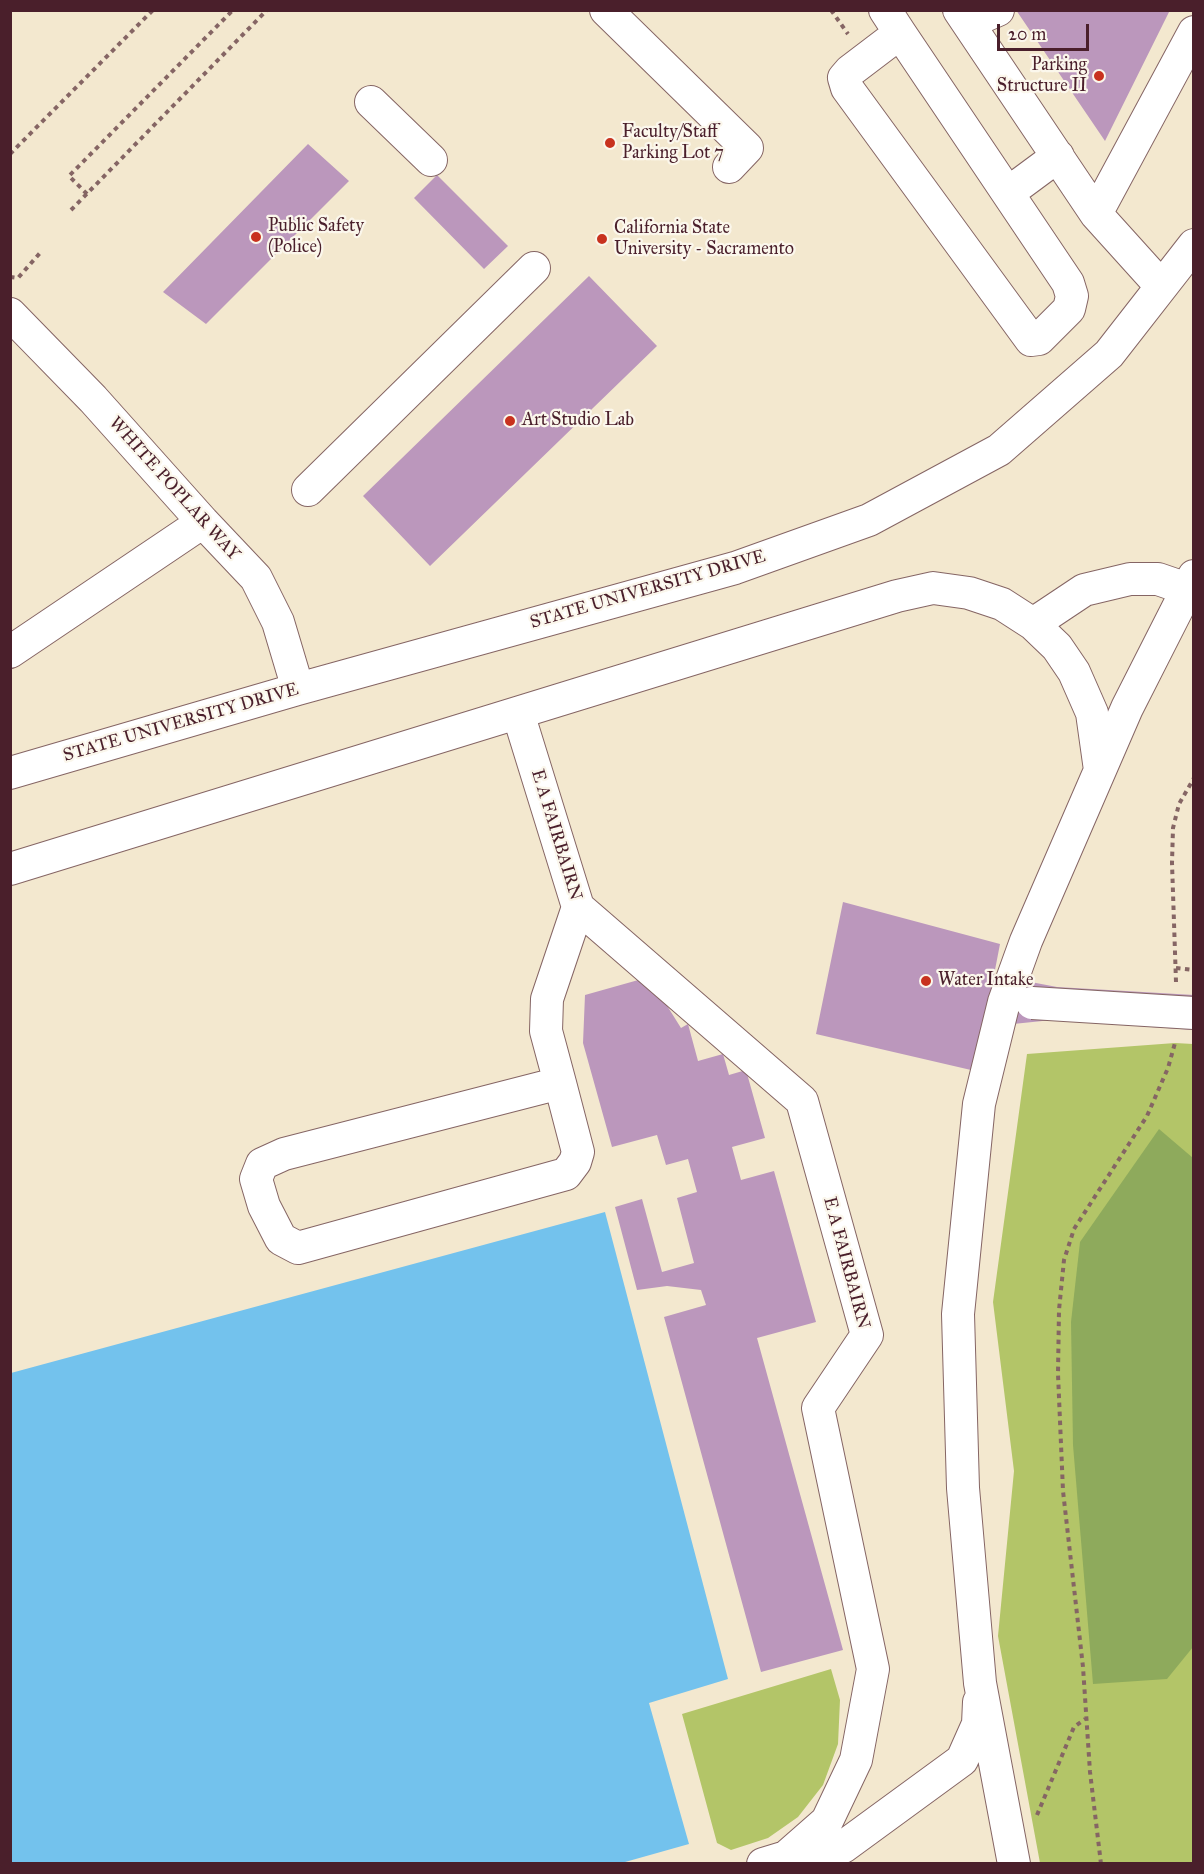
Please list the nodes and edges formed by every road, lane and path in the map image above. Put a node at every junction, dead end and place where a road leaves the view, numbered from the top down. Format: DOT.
graph roads {
  1 [pos="153,10"];
  2 [pos="233,10"];
  3 [pos="267,10"];
  4 [pos="606,10"];
  5 [pos="998,10"];
  6 [pos="963,17"];
  7 [pos="892,22"];
  8 [pos="1194,32"];
  9 [pos="371,102"];
  10 [pos="10,154"];
  11 [pos="1058,156"];
  12 [pos="431,159"];
  13 [pos="729,167"];
  14 [pos="87,194"];
  15 [pos="1008,194"];
  16 [pos="71,210"];
  17 [pos="1096,214"];
  18 [pos="1194,245"];
  19 [pos="40,253"];
  20 [pos="534,268"];
  21 [pos="10,278"];
  22 [pos="1161,286"];
  23 [pos="10,314"];
  24 [pos="308,490"];
  25 [pos="203,522"];
  26 [pos="1190,583"];
  27 [pos="1033,624"];
  28 [pos="10,652"];
  29 [pos="298,688"];
  30 [pos="518,713"];
  31 [pos="1100,771"];
  32 [pos="10,773"];
  33 [pos="1194,778"];
  34 [pos="10,869"];
  35 [pos="578,908"];
  36 [pos="1176,968"];
  37 [pos="1194,970"];
  38 [pos="1018,1003"];
  39 [pos="1182,1012"];
  40 [pos="560,1083"];
  41 [pos="981,1683"];
  42 [pos="1086,1718"];
  43 [pos="1034,1821"];
  44 [pos="775,1860"];
  45 [pos="1014,1863"];
  46 [pos="1101,1863"];
  1 -- 10 [label="path"];
  2 -- 14 [label="path"];
  3 -- 14 [label="path"];
  4 -- 13 [label="street"];
  5 -- 6 [label="street"];
  6 -- 11 [label="street"];
  7 -- 15 [label="street"];
  7 -- 15 [label="street"];
  8 -- 17 [label="street"];
  9 -- 12 [label="street"];
  11 -- 15 [label="street"];
  11 -- 17 [label="street"];
  14 -- 16 [label="path"];
  17 -- 22 [label="street"];
  18 -- 22 [label="street, STATE UNIVERSITY DRIVE"];
  19 -- 21 [label="path"];
  20 -- 24 [label="street"];
  22 -- 29 [label="street, STATE UNIVERSITY DRIVE"];
  23 -- 25 [label="street, WHITE POPLAR WAY"];
  25 -- 28 [label="street"];
  25 -- 29 [label="street, WHITE POPLAR WAY"];
  26 -- 27 [label="street"];
  26 -- 31 [label="street"];
  27 -- 30 [label="street"];
  27 -- 31 [label="street"];
  29 -- 32 [label="street, STATE UNIVERSITY DRIVE"];
  30 -- 34 [label="street"];
  30 -- 35 [label="street, E A FAIRBAIRN"];
  31 -- 38 [label="street"];
  33 -- 36 [label="path"];
  35 -- 40 [label="street"];
  35 -- 44 [label="street, E A FAIRBAIRN"];
  36 -- 37 [label="path"];
  36 -- 39 [label="path"];
  38 -- 39 [label="street, bridge"];
  38 -- 41 [label="street"];
  39 -- 42 [label="path"];
  40 -- 40 [label="street"];
  41 -- 44 [label="street"];
  41 -- 45 [label="street"];
  42 -- 43 [label="path"];
  42 -- 46 [label="path"];
}
